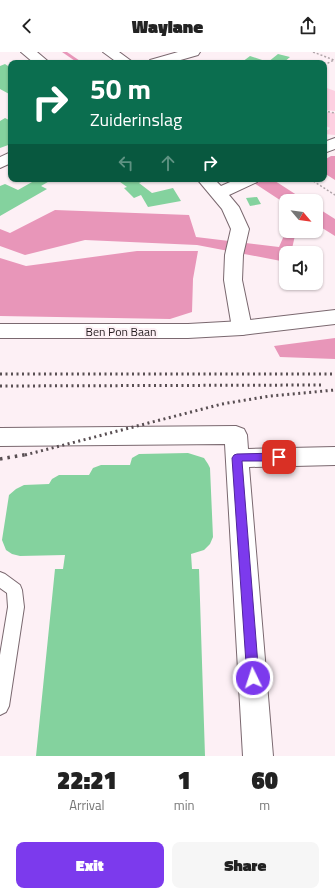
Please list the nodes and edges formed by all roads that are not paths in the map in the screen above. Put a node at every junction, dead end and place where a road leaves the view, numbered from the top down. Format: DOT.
graph roads {
  1 [pos="28,52"];
  2 [pos="110,52"];
  3 [pos="193,52"];
  4 [pos="39,60"];
  5 [pos="122,60"];
  6 [pos="165,60"];
  7 [pos="208,182"];
  8 [pos="245,182"];
  9 [pos="218,194"];
  10 [pos="335,317"];
  11 [pos="242,328"];
  12 [pos="0,331"];
  13 [pos="335,332"];
  14 [pos="0,437"];
  15 [pos="335,456"];
  16 [pos="237,458"];
  17 [pos="0,579"];
  18 [pos="0,706"];
  19 [pos="258,756"];
  1 -- 4 [label="street"];
  2 -- 5 [label="street"];
  3 -- 6 [label="street"];
  7 -- 9 [label="street"];
  8 -- 9 [label="street"];
  9 -- 11 [label="street"];
  10 -- 11 [label="street, Ben Pon Baan"];
  11 -- 12 [label="street, Ben Pon Baan"];
  11 -- 13 [label="street, Ben Pon Baan"];
  14 -- 16 [label="street"];
  15 -- 16 [label="street"];
  16 -- 19 [label="street"];
  17 -- 18 [label="lane"];
}
